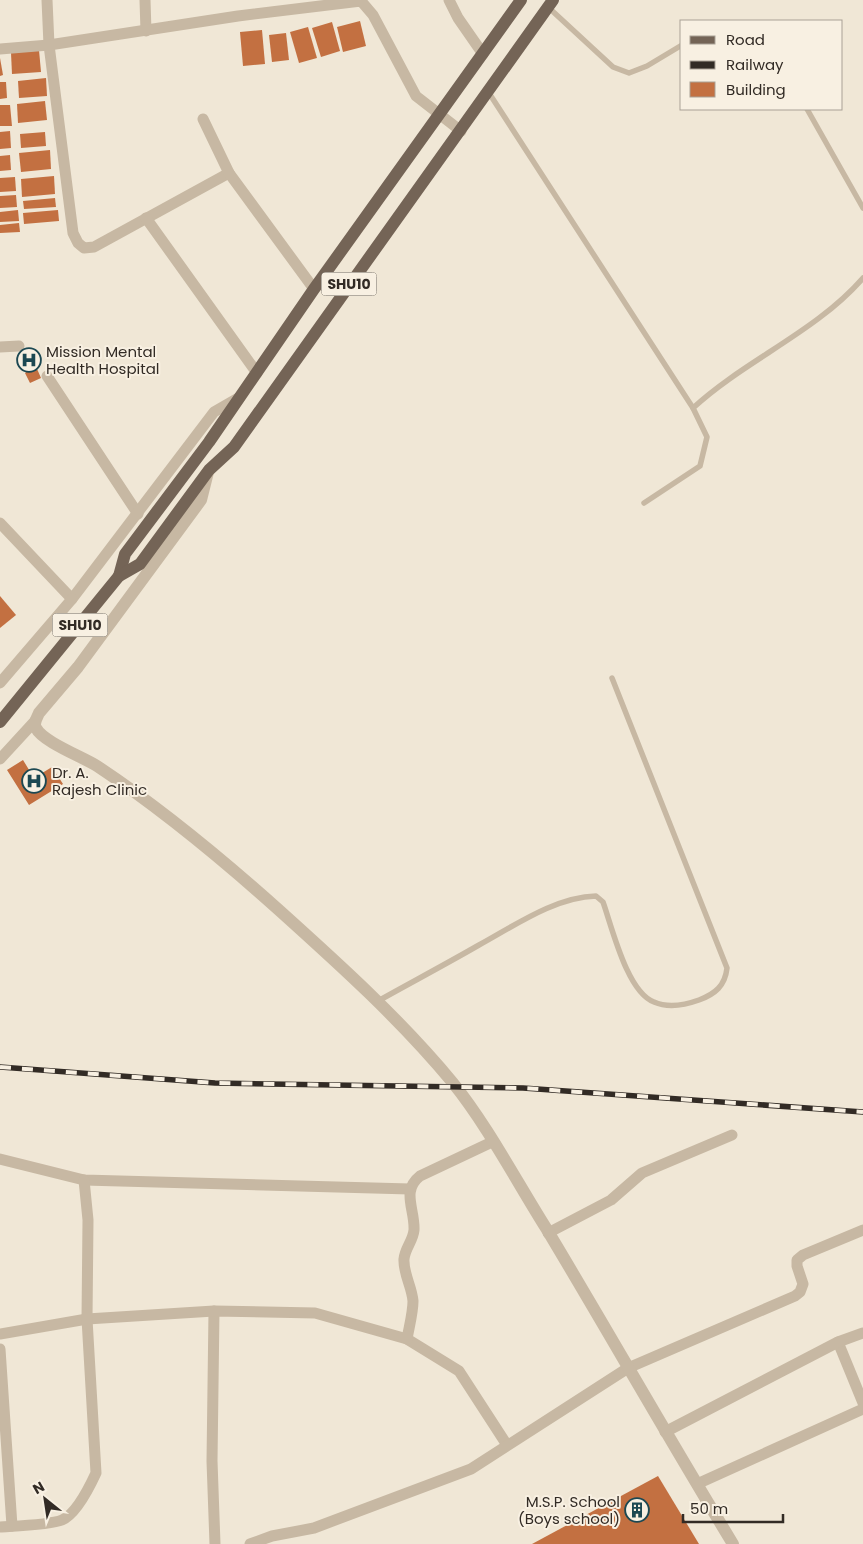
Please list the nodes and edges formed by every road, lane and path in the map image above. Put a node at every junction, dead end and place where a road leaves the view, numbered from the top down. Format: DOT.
graph roads {
  1 [pos="47,0"];
  2 [pos="145,0"];
  3 [pos="449,0"];
  4 [pos="360,1"];
  5 [pos="515,3"];
  6 [pos="550,3"];
  7 [pos="146,31"];
  8 [pos="49,45"];
  9 [pos="680,46"];
  10 [pos="0,49"];
  11 [pos="483,54"];
  12 [pos="489,93"];
  13 [pos="808,110"];
  14 [pos="439,115"];
  15 [pos="203,119"];
  16 [pos="461,131"];
  17 [pos="229,173"];
  18 [pos="863,208"];
  19 [pos="146,218"];
  20 [pos="863,278"];
  21 [pos="314,289"];
  22 [pos="19,346"];
  23 [pos="0,348"];
  24 [pos="257,373"];
  25 [pos="47,376"];
  26 [pos="241,396"];
  27 [pos="693,408"];
  28 [pos="209,470"];
  29 [pos="644,503"];
  30 [pos="138,514"];
  31 [pos="0,523"];
  32 [pos="119,576"];
  33 [pos="72,599"];
  34 [pos="612,678"];
  35 [pos="0,683"];
  36 [pos="35,721"];
  37 [pos="0,722"];
  38 [pos="0,759"];
  39 [pos="376,1002"];
  40 [pos="732,1135"];
  41 [pos="492,1142"];
  42 [pos="0,1160"];
  43 [pos="84,1180"];
  44 [pos="410,1189"];
  45 [pos="863,1230"];
  46 [pos="548,1233"];
  47 [pos="214,1311"];
  48 [pos="86,1319"];
  49 [pos="863,1333"];
  50 [pos="0,1334"];
  51 [pos="407,1339"];
  52 [pos="838,1342"];
  53 [pos="0,1349"];
  54 [pos="628,1368"];
  55 [pos="863,1403"];
  56 [pos="863,1409"];
  57 [pos="665,1432"];
  58 [pos="507,1445"];
  59 [pos="696,1484"];
  60 [pos="12,1526"];
  61 [pos="0,1527"];
  62 [pos="215,1544"];
  63 [pos="250,1544"];
  64 [pos="732,1544"];
  1 -- 8 [label="street"];
  2 -- 7 [label="street"];
  3 -- 11 [label="street"];
  4 -- 7 [label="street"];
  4 -- 14 [label="street"];
  5 -- 11 [label="main road, SHU10"];
  6 -- 9 [label="lane"];
  6 -- 12 [label="main road, SHU10"];
  7 -- 8 [label="street"];
  8 -- 10 [label="street"];
  8 -- 19 [label="street"];
  11 -- 14 [label="main road, SHU10"];
  12 -- 16 [label="main road, SHU10"];
  12 -- 27 [label="lane"];
  13 -- 18 [label="lane"];
  14 -- 16 [label="street"];
  14 -- 21 [label="main road, SHU10"];
  15 -- 17 [label="street"];
  16 -- 28 [label="main road, SHU10"];
  17 -- 19 [label="street"];
  17 -- 21 [label="street"];
  19 -- 24 [label="street"];
  20 -- 27 [label="lane"];
  21 -- 24 [label="main road, SHU10"];
  22 -- 23 [label="street"];
  24 -- 26 [label="main road, SHU10"];
  25 -- 30 [label="street"];
  26 -- 30 [label="street"];
  26 -- 32 [label="main road, SHU10"];
  27 -- 29 [label="lane"];
  28 -- 32 [label="main road, SHU10"];
  28 -- 36 [label="street"];
  30 -- 33 [label="street"];
  31 -- 33 [label="street"];
  32 -- 37 [label="main road, SHU10"];
  33 -- 35 [label="street"];
  34 -- 39 [label="lane"];
  36 -- 38 [label="street"];
  36 -- 39 [label="street"];
  39 -- 41 [label="street"];
  40 -- 46 [label="street"];
  41 -- 44 [label="street"];
  41 -- 46 [label="street"];
  42 -- 43 [label="street"];
  43 -- 44 [label="street"];
  43 -- 48 [label="street"];
  44 -- 51 [label="street"];
  45 -- 54 [label="street"];
  46 -- 54 [label="street"];
  47 -- 48 [label="street"];
  47 -- 51 [label="street"];
  47 -- 62 [label="street"];
  48 -- 50 [label="street"];
  48 -- 60 [label="street"];
  49 -- 52 [label="street"];
  51 -- 58 [label="street"];
  52 -- 55 [label="street"];
  52 -- 57 [label="street"];
  53 -- 60 [label="street"];
  54 -- 57 [label="street"];
  54 -- 58 [label="street"];
  56 -- 59 [label="street"];
  57 -- 59 [label="street"];
  58 -- 63 [label="street"];
  59 -- 64 [label="street"];
  60 -- 61 [label="street"];
}
